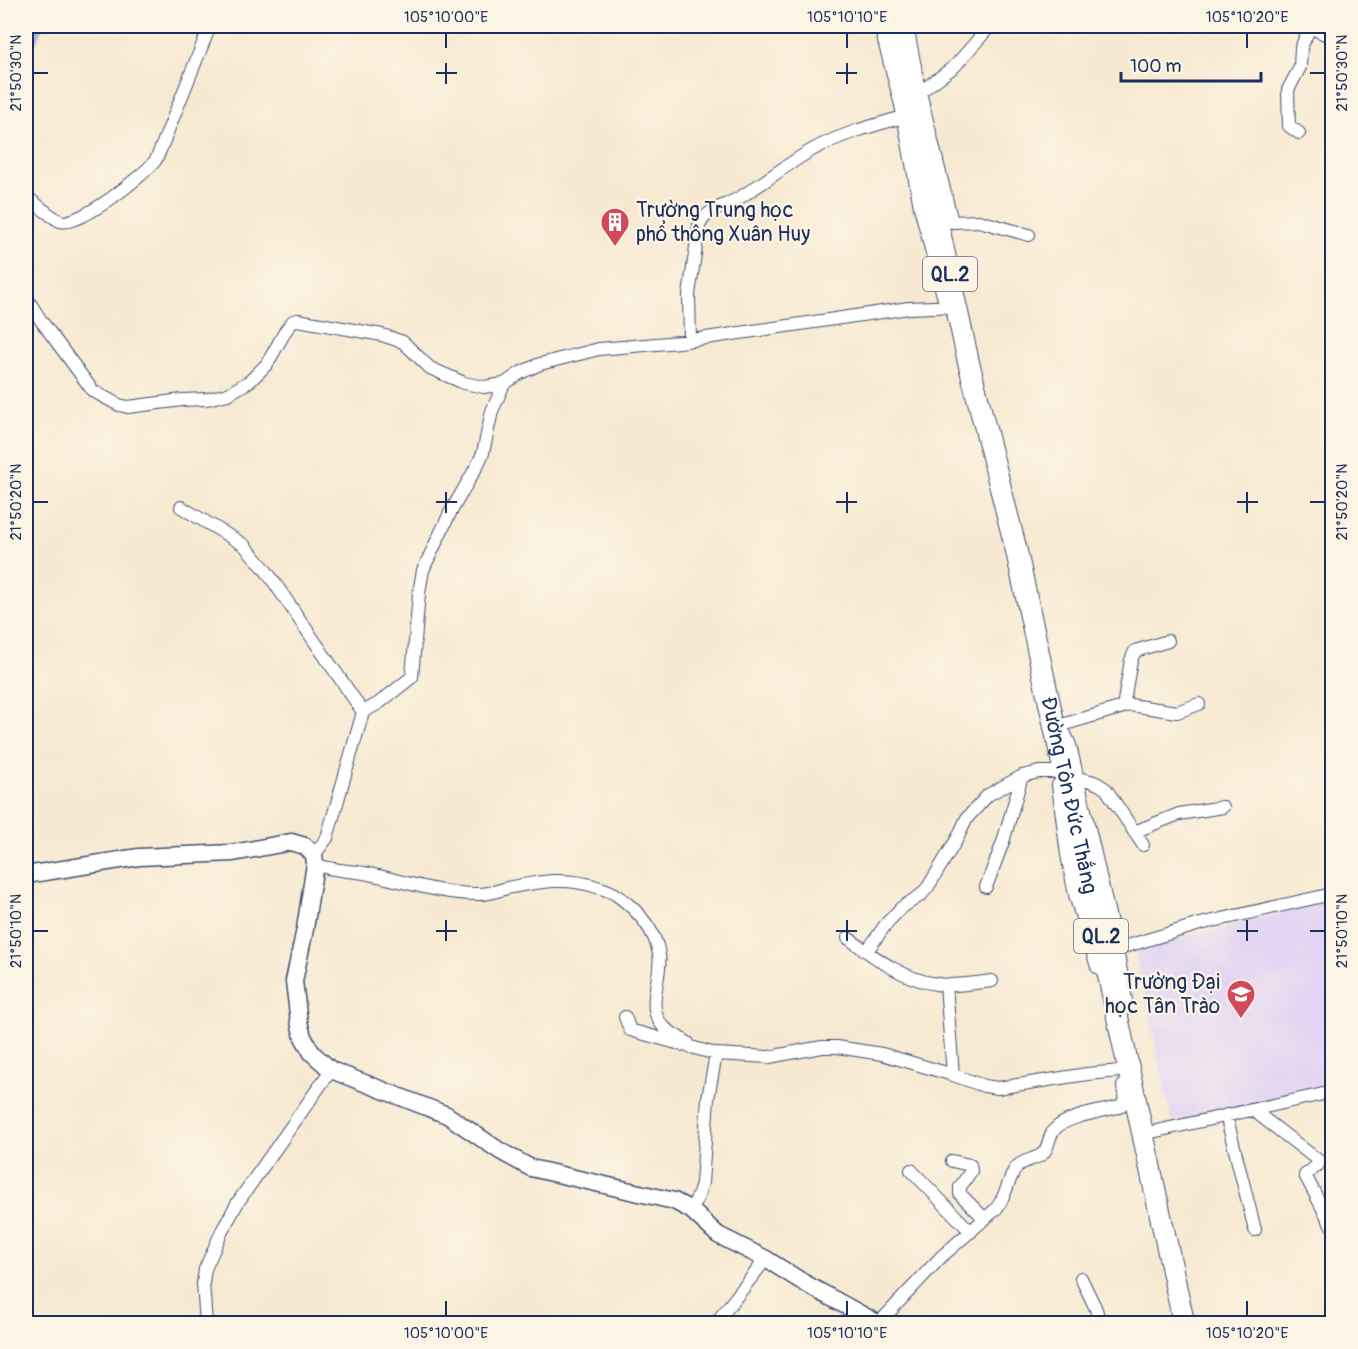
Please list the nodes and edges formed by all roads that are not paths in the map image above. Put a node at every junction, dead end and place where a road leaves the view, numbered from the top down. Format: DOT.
graph roads {
  1 [pos="210,26"];
  2 [pos="880,26"];
  3 [pos="894,26"];
  4 [pos="907,26"];
  5 [pos="990,26"];
  6 [pos="1309,26"];
  7 [pos="1332,37"];
  8 [pos="912,103"];
  9 [pos="1299,133"];
  10 [pos="26,196"];
  11 [pos="1029,235"];
  12 [pos="26,297"];
  13 [pos="951,306"];
  14 [pos="690,339"];
  15 [pos="504,384"];
  16 [pos="181,507"];
  17 [pos="1168,641"];
  18 [pos="1039,702"];
  19 [pos="1199,704"];
  20 [pos="1124,707"];
  21 [pos="363,712"];
  22 [pos="1055,729"];
  23 [pos="1066,774"];
  24 [pos="1022,776"];
  25 [pos="1223,807"];
  26 [pos="1134,832"];
  27 [pos="1143,845"];
  28 [pos="314,859"];
  29 [pos="26,875"];
  30 [pos="986,887"];
  31 [pos="1332,894"];
  32 [pos="848,938"];
  33 [pos="1117,949"];
  34 [pos="867,951"];
  35 [pos="992,981"];
  36 [pos="946,985"];
  37 [pos="1112,1006"];
  38 [pos="625,1017"];
  39 [pos="694,1047"];
  40 [pos="717,1054"];
  41 [pos="331,1070"];
  42 [pos="1120,1071"];
  43 [pos="953,1075"];
  44 [pos="1332,1092"];
  45 [pos="1253,1110"];
  46 [pos="1226,1115"];
  47 [pos="1143,1134"];
  48 [pos="952,1161"];
  49 [pos="911,1170"];
  50 [pos="691,1210"];
  51 [pos="985,1219"];
  52 [pos="1332,1226"];
  53 [pos="1255,1230"];
  54 [pos="971,1232"];
  55 [pos="766,1259"];
  56 [pos="1081,1278"];
  57 [pos="206,1323"];
  58 [pos="715,1323"];
  59 [pos="878,1323"];
  60 [pos="1100,1323"];
  61 [pos="1184,1323"];
  1 -- 10 [label="street"];
  2 -- 8 [label="street"];
  3 -- 8 [label="highway, QL.2"];
  4 -- 8 [label="street"];
  5 -- 8 [label="street"];
  6 -- 7 [label="street"];
  6 -- 9 [label="street"];
  8 -- 11 [label="street"];
  8 -- 13 [label="highway, QL.2"];
  8 -- 14 [label="street"];
  12 -- 15 [label="street"];
  13 -- 14 [label="street"];
  13 -- 22 [label="highway, Đường Tôn Đức Thắng / QL.2"];
  14 -- 15 [label="street"];
  15 -- 21 [label="street"];
  16 -- 21 [label="street"];
  17 -- 20 [label="street"];
  18 -- 23 [label="street"];
  19 -- 20 [label="street"];
  20 -- 22 [label="street"];
  21 -- 28 [label="street"];
  22 -- 23 [label="highway, Đường Tôn Đức Thắng / QL.2"];
  23 -- 24 [label="street"];
  23 -- 26 [label="street"];
  23 -- 33 [label="street"];
  23 -- 37 [label="highway, Đường Tôn Đức Thắng / QL.2"];
  23 -- 37 [label="street"];
  24 -- 30 [label="street"];
  24 -- 34 [label="street"];
  25 -- 26 [label="street"];
  26 -- 27 [label="street"];
  28 -- 29 [label="street"];
  28 -- 39 [label="street"];
  28 -- 41 [label="street"];
  31 -- 33 [label="street"];
  32 -- 34 [label="street"];
  33 -- 37 [label="street"];
  34 -- 36 [label="street"];
  35 -- 36 [label="street"];
  36 -- 43 [label="street"];
  37 -- 42 [label="street"];
  37 -- 47 [label="highway, Đường Tôn Đức Thắng / QL.2"];
  38 -- 39 [label="street"];
  39 -- 40 [label="street"];
  40 -- 43 [label="street"];
  40 -- 50 [label="street"];
  41 -- 50 [label="street"];
  41 -- 57 [label="street"];
  42 -- 43 [label="street"];
  42 -- 51 [label="street"];
  44 -- 45 [label="street"];
  45 -- 46 [label="street"];
  45 -- 52 [label="street"];
  46 -- 47 [label="street"];
  46 -- 53 [label="street"];
  47 -- 61 [label="highway, Đường Tôn Đức Thắng / QL.2"];
  48 -- 51 [label="street"];
  49 -- 54 [label="street"];
  50 -- 55 [label="street"];
  51 -- 54 [label="street"];
  54 -- 59 [label="street"];
  55 -- 58 [label="street"];
  55 -- 59 [label="street"];
  56 -- 60 [label="street"];
}
